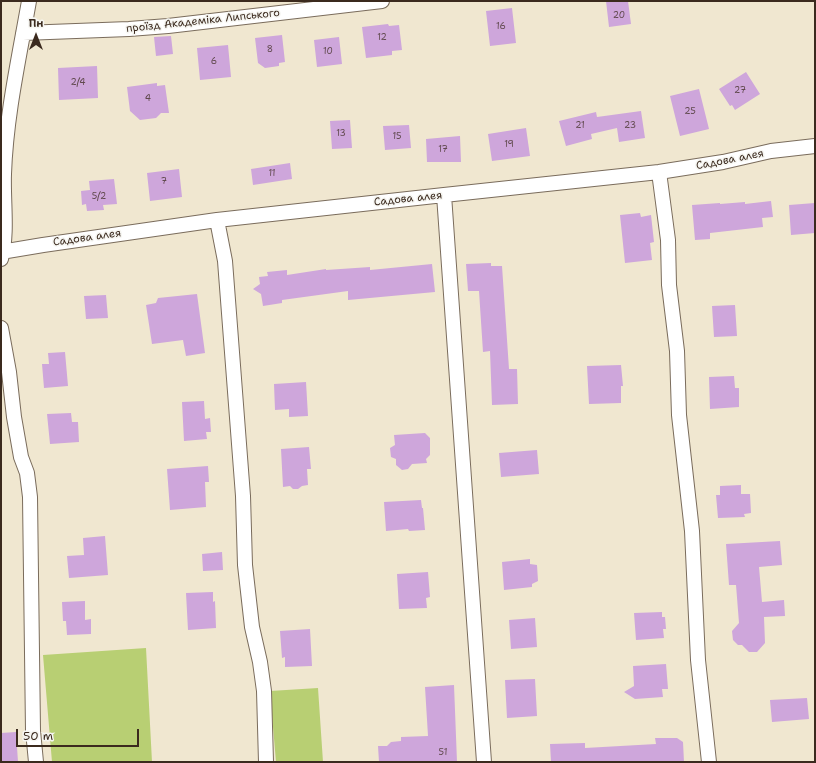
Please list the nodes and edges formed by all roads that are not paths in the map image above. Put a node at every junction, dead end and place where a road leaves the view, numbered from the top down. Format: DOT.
graph roads {
  1 [pos="29,1"];
  2 [pos="382,1"];
  3 [pos="23,33"];
  4 [pos="815,146"];
  5 [pos="659,172"];
  6 [pos="444,195"];
  7 [pos="217,220"];
  8 [pos="2,254"];
  9 [pos="1,328"];
  10 [pos="36,762"];
  11 [pos="266,762"];
  12 [pos="484,762"];
  13 [pos="709,762"];
  1 -- 3 [label="street"];
  2 -- 3 [label="street, проїзд Академіка Липського"];
  3 -- 8 [label="street"];
  4 -- 5 [label="street, Садова алея"];
  5 -- 6 [label="street, Садова алея"];
  5 -- 13 [label="street"];
  6 -- 7 [label="street, Садова алея"];
  6 -- 12 [label="street"];
  7 -- 8 [label="street, Садова алея"];
  7 -- 11 [label="street"];
  9 -- 10 [label="street"];
}
